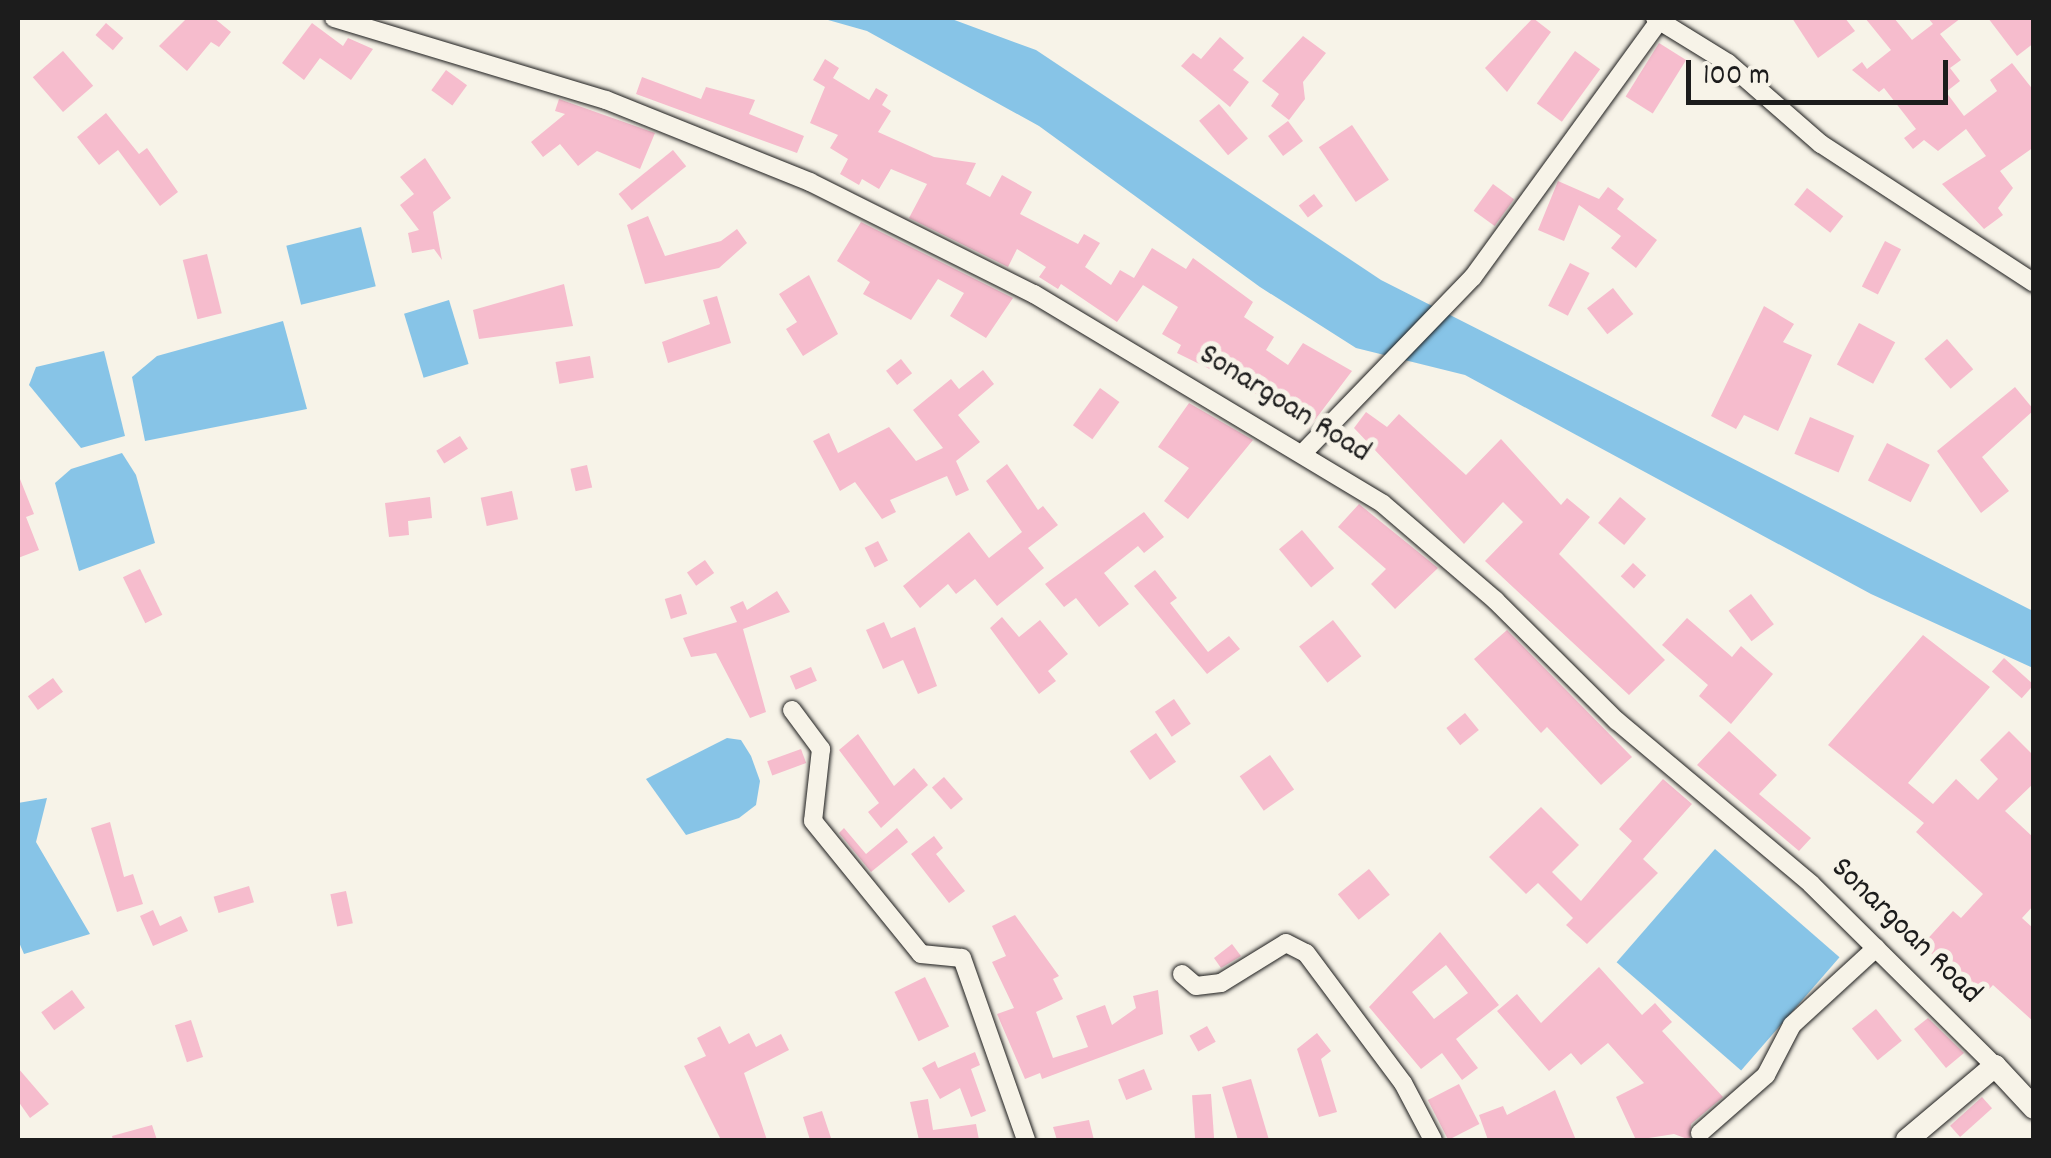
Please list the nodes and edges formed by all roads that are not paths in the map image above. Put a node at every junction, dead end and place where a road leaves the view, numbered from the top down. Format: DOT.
graph roads {
  1 [pos="334,18"];
  2 [pos="1658,19"];
  3 [pos="2034,283"];
  4 [pos="1302,454"];
  5 [pos="792,710"];
  6 [pos="1876,948"];
  7 [pos="1182,974"];
  8 [pos="1994,1066"];
  9 [pos="2034,1108"];
  10 [pos="1700,1133"];
  11 [pos="1026,1140"];
  12 [pos="1433,1140"];
  13 [pos="1907,1140"];
  1 -- 4 [label="street, Sonargoan Road"];
  2 -- 3 [label="street"];
  2 -- 4 [label="street"];
  4 -- 6 [label="street, Sonargoan Road"];
  5 -- 11 [label="street"];
  6 -- 8 [label="street, Sonargoan Road"];
  6 -- 10 [label="street"];
  7 -- 12 [label="street"];
  8 -- 9 [label="main road, Sonargoan Road"];
  8 -- 13 [label="main road"];
}
